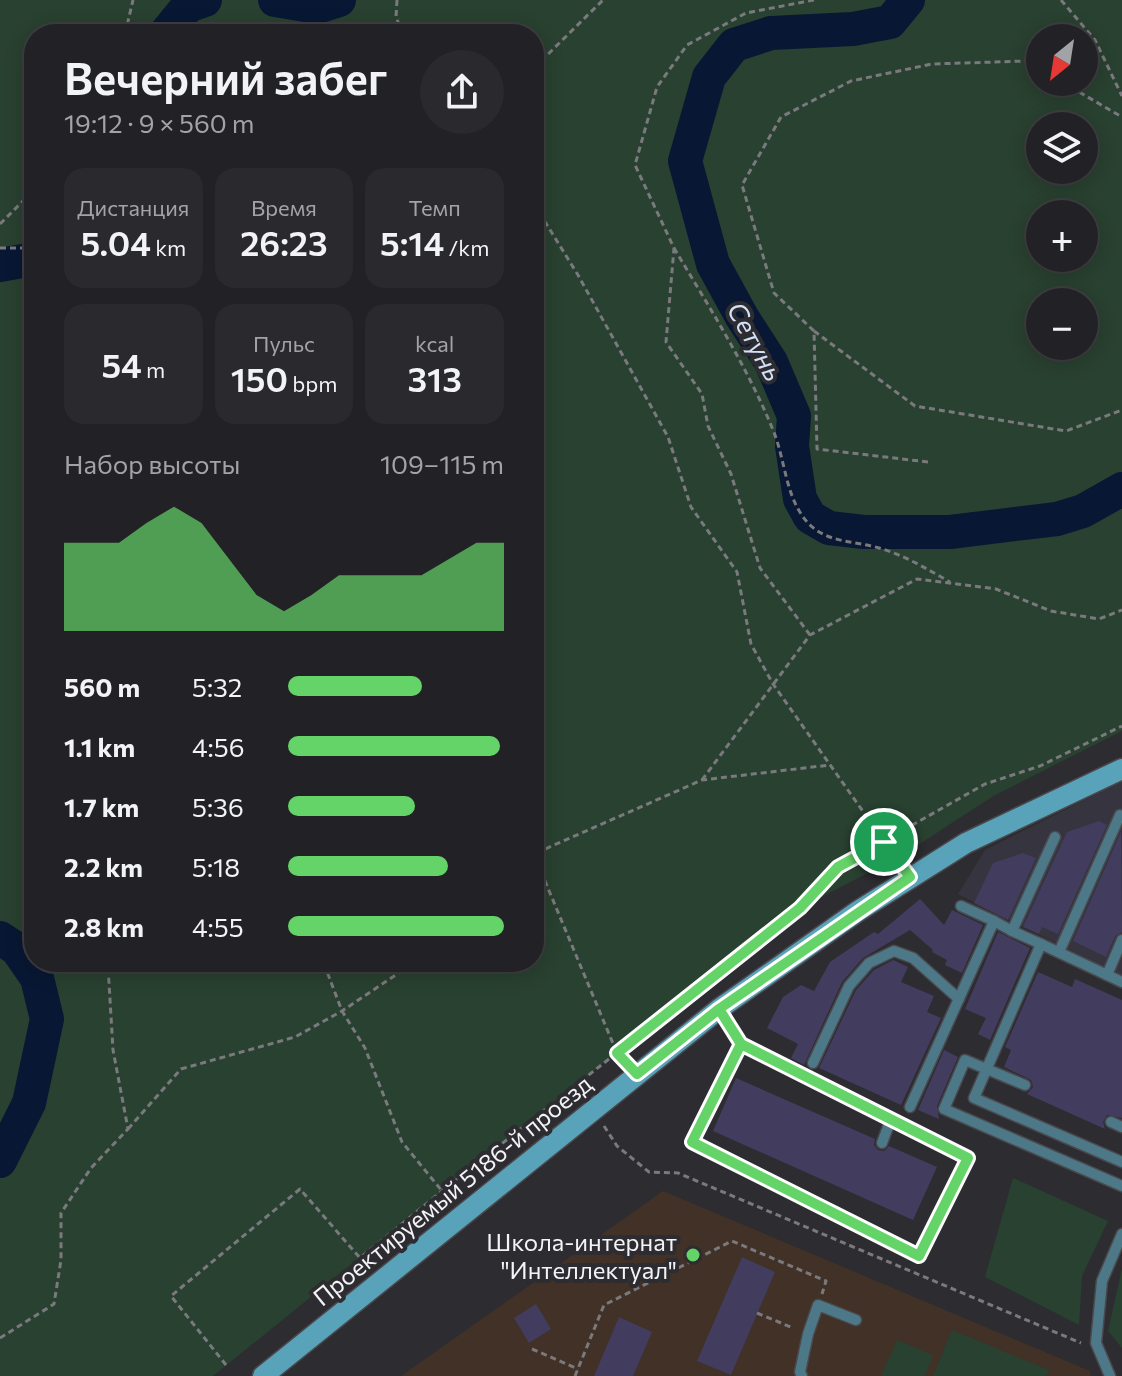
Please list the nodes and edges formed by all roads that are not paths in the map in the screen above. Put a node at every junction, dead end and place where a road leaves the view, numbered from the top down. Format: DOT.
graph roads {
  1 [pos="1122,769"];
  2 [pos="1120,815"];
  3 [pos="1055,837"];
  4 [pos="961,906"];
  5 [pos="994,921"];
  6 [pos="1012,931"];
  7 [pos="1122,940"];
  8 [pos="1041,944"];
  9 [pos="1059,952"];
  10 [pos="1107,975"];
  11 [pos="1122,982"];
  12 [pos="959,999"];
  13 [pos="719,1009"];
  14 [pos="741,1044"];
  15 [pos="813,1063"];
  16 [pos="986,1069"];
  17 [pos="1025,1085"];
  18 [pos="910,1107"];
  19 [pos="891,1119"];
  20 [pos="1111,1122"];
  21 [pos="1122,1127"];
  22 [pos="882,1143"];
  23 [pos="1122,1162"];
  24 [pos="1122,1186"];
  25 [pos="1122,1234"];
  26 [pos="856,1320"];
  27 [pos="263,1376"];
  28 [pos="802,1376"];
  29 [pos="1110,1376"];
  1 -- 13 [label="street, Проектируемый 5186-й проезд"];
  2 -- 9 [label="lane"];
  3 -- 6 [label="lane"];
  4 -- 5 [label="lane"];
  5 -- 6 [label="lane"];
  5 -- 12 [label="lane"];
  6 -- 8 [label="lane"];
  7 -- 10 [label="lane"];
  8 -- 9 [label="lane"];
  8 -- 16 [label="lane"];
  9 -- 10 [label="lane"];
  10 -- 11 [label="lane"];
  12 -- 15 [label="lane"];
  12 -- 18 [label="lane"];
  13 -- 14 [label="lane"];
  13 -- 27 [label="street, Проектируемый 5186-й проезд"];
  14 -- 19 [label="lane"];
  14 -- 19 [label="lane"];
  16 -- 17 [label="lane"];
  16 -- 23 [label="lane"];
  16 -- 24 [label="lane"];
  19 -- 22 [label="lane"];
  20 -- 21 [label="lane"];
  25 -- 29 [label="lane"];
  26 -- 28 [label="lane"];
}
